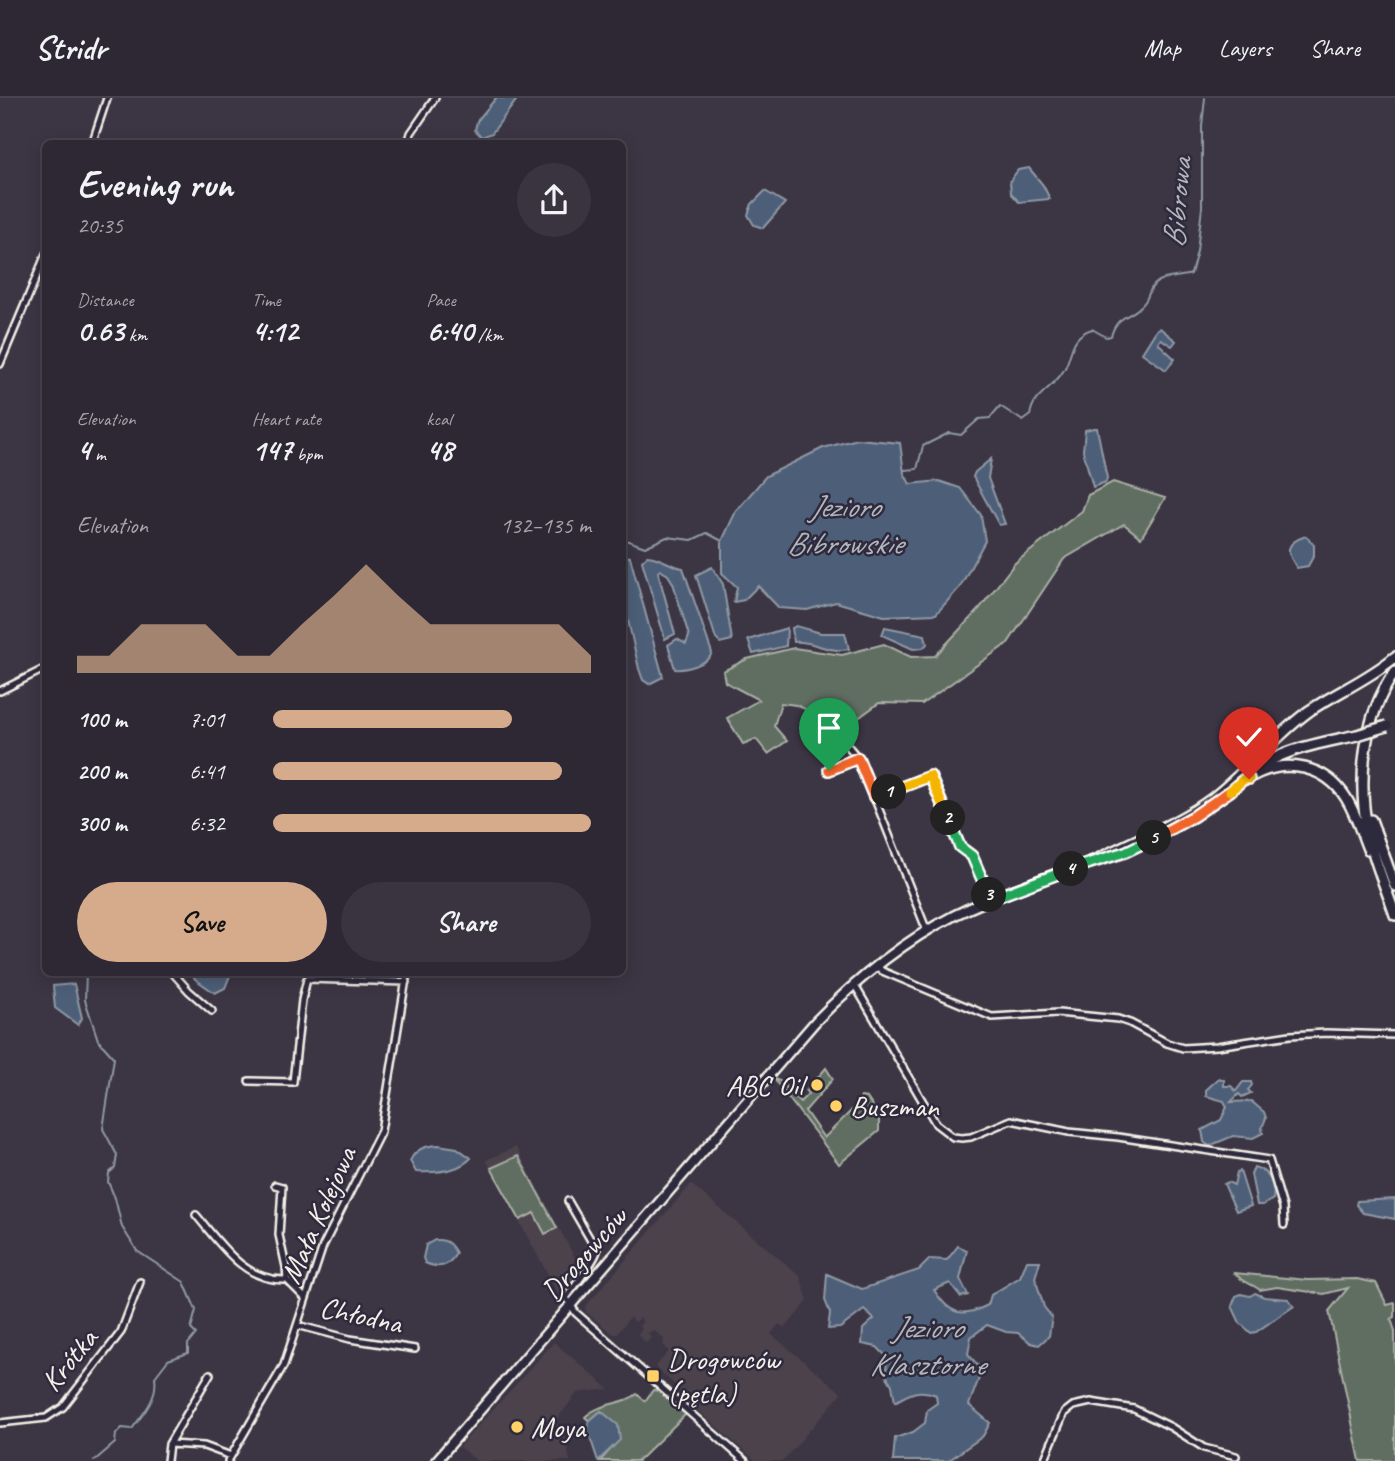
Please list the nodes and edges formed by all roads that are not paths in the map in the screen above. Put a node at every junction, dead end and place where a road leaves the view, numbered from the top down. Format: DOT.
graph roads {
  1 [pos="107,98"];
  2 [pos="435,98"];
  3 [pos="93,140"];
  4 [pos="409,140"];
  5 [pos="42,264"];
  6 [pos="0,364"];
  7 [pos="1395,657"];
  8 [pos="42,670"];
  9 [pos="1395,672"];
  10 [pos="0,691"];
  11 [pos="1391,724"];
  12 [pos="832,727"];
  13 [pos="858,758"];
  14 [pos="829,770"];
  15 [pos="1244,779"];
  16 [pos="874,797"];
  17 [pos="1365,802"];
  18 [pos="1100,858"];
  19 [pos="1382,879"];
  20 [pos="1395,886"];
  21 [pos="991,899"];
  22 [pos="1395,915"];
  23 [pos="927,931"];
  24 [pos="876,965"];
  25 [pos="176,976"];
  26 [pos="407,976"];
  27 [pos="406,982"];
  28 [pos="854,984"];
  29 [pos="212,1011"];
  30 [pos="1395,1035"];
  31 [pos="249,1081"];
  32 [pos="275,1185"];
  33 [pos="568,1201"];
  34 [pos="196,1215"];
  35 [pos="1284,1225"];
  36 [pos="287,1280"];
  37 [pos="140,1282"];
  38 [pos="305,1298"];
  39 [pos="571,1305"];
  40 [pos="297,1325"];
  41 [pos="415,1349"];
  42 [pos="209,1374"];
  43 [pos="0,1423"];
  44 [pos="169,1444"];
  45 [pos="1236,1455"];
  46 [pos="230,1459"];
  47 [pos="167,1461"];
  48 [pos="436,1461"];
  49 [pos="745,1461"];
  50 [pos="1044,1461"];
  1 -- 3 [label="street"];
  2 -- 4 [label="street"];
  5 -- 6 [label="street"];
  7 -- 18 [label="main road"];
  8 -- 10 [label="street"];
  9 -- 17 [label="main road"];
  11 -- 15 [label="main road, bridge"];
  12 -- 13 [label="street"];
  13 -- 14 [label="street"];
  13 -- 16 [label="street"];
  15 -- 18 [label="main road"];
  15 -- 19 [label="main road"];
  16 -- 21 [label="street"];
  16 -- 23 [label="street"];
  17 -- 19 [label="main road"];
  17 -- 20 [label="main road"];
  18 -- 21 [label="main road, Drogowców"];
  19 -- 22 [label="main road"];
  21 -- 23 [label="main road, Drogowców"];
  23 -- 24 [label="main road, Drogowców"];
  24 -- 28 [label="main road, Drogowców"];
  24 -- 30 [label="street"];
  25 -- 29 [label="street"];
  26 -- 27 [label="street, Mała Kolejowa"];
  27 -- 31 [label="street"];
  27 -- 38 [label="street, Mała Kolejowa"];
  28 -- 35 [label="street"];
  28 -- 39 [label="main road, Drogowców"];
  32 -- 36 [label="street"];
  33 -- 39 [label="street"];
  34 -- 36 [label="street"];
  36 -- 38 [label="street"];
  37 -- 43 [label="street, Krótka"];
  38 -- 40 [label="street, Mała Kolejowa"];
  39 -- 48 [label="main road, Drogowców"];
  39 -- 49 [label="street"];
  40 -- 41 [label="street, Chłodna"];
  40 -- 46 [label="street, Mała Kolejowa"];
  42 -- 44 [label="street"];
  44 -- 46 [label="street"];
  44 -- 47 [label="street"];
  45 -- 50 [label="street"];
}
